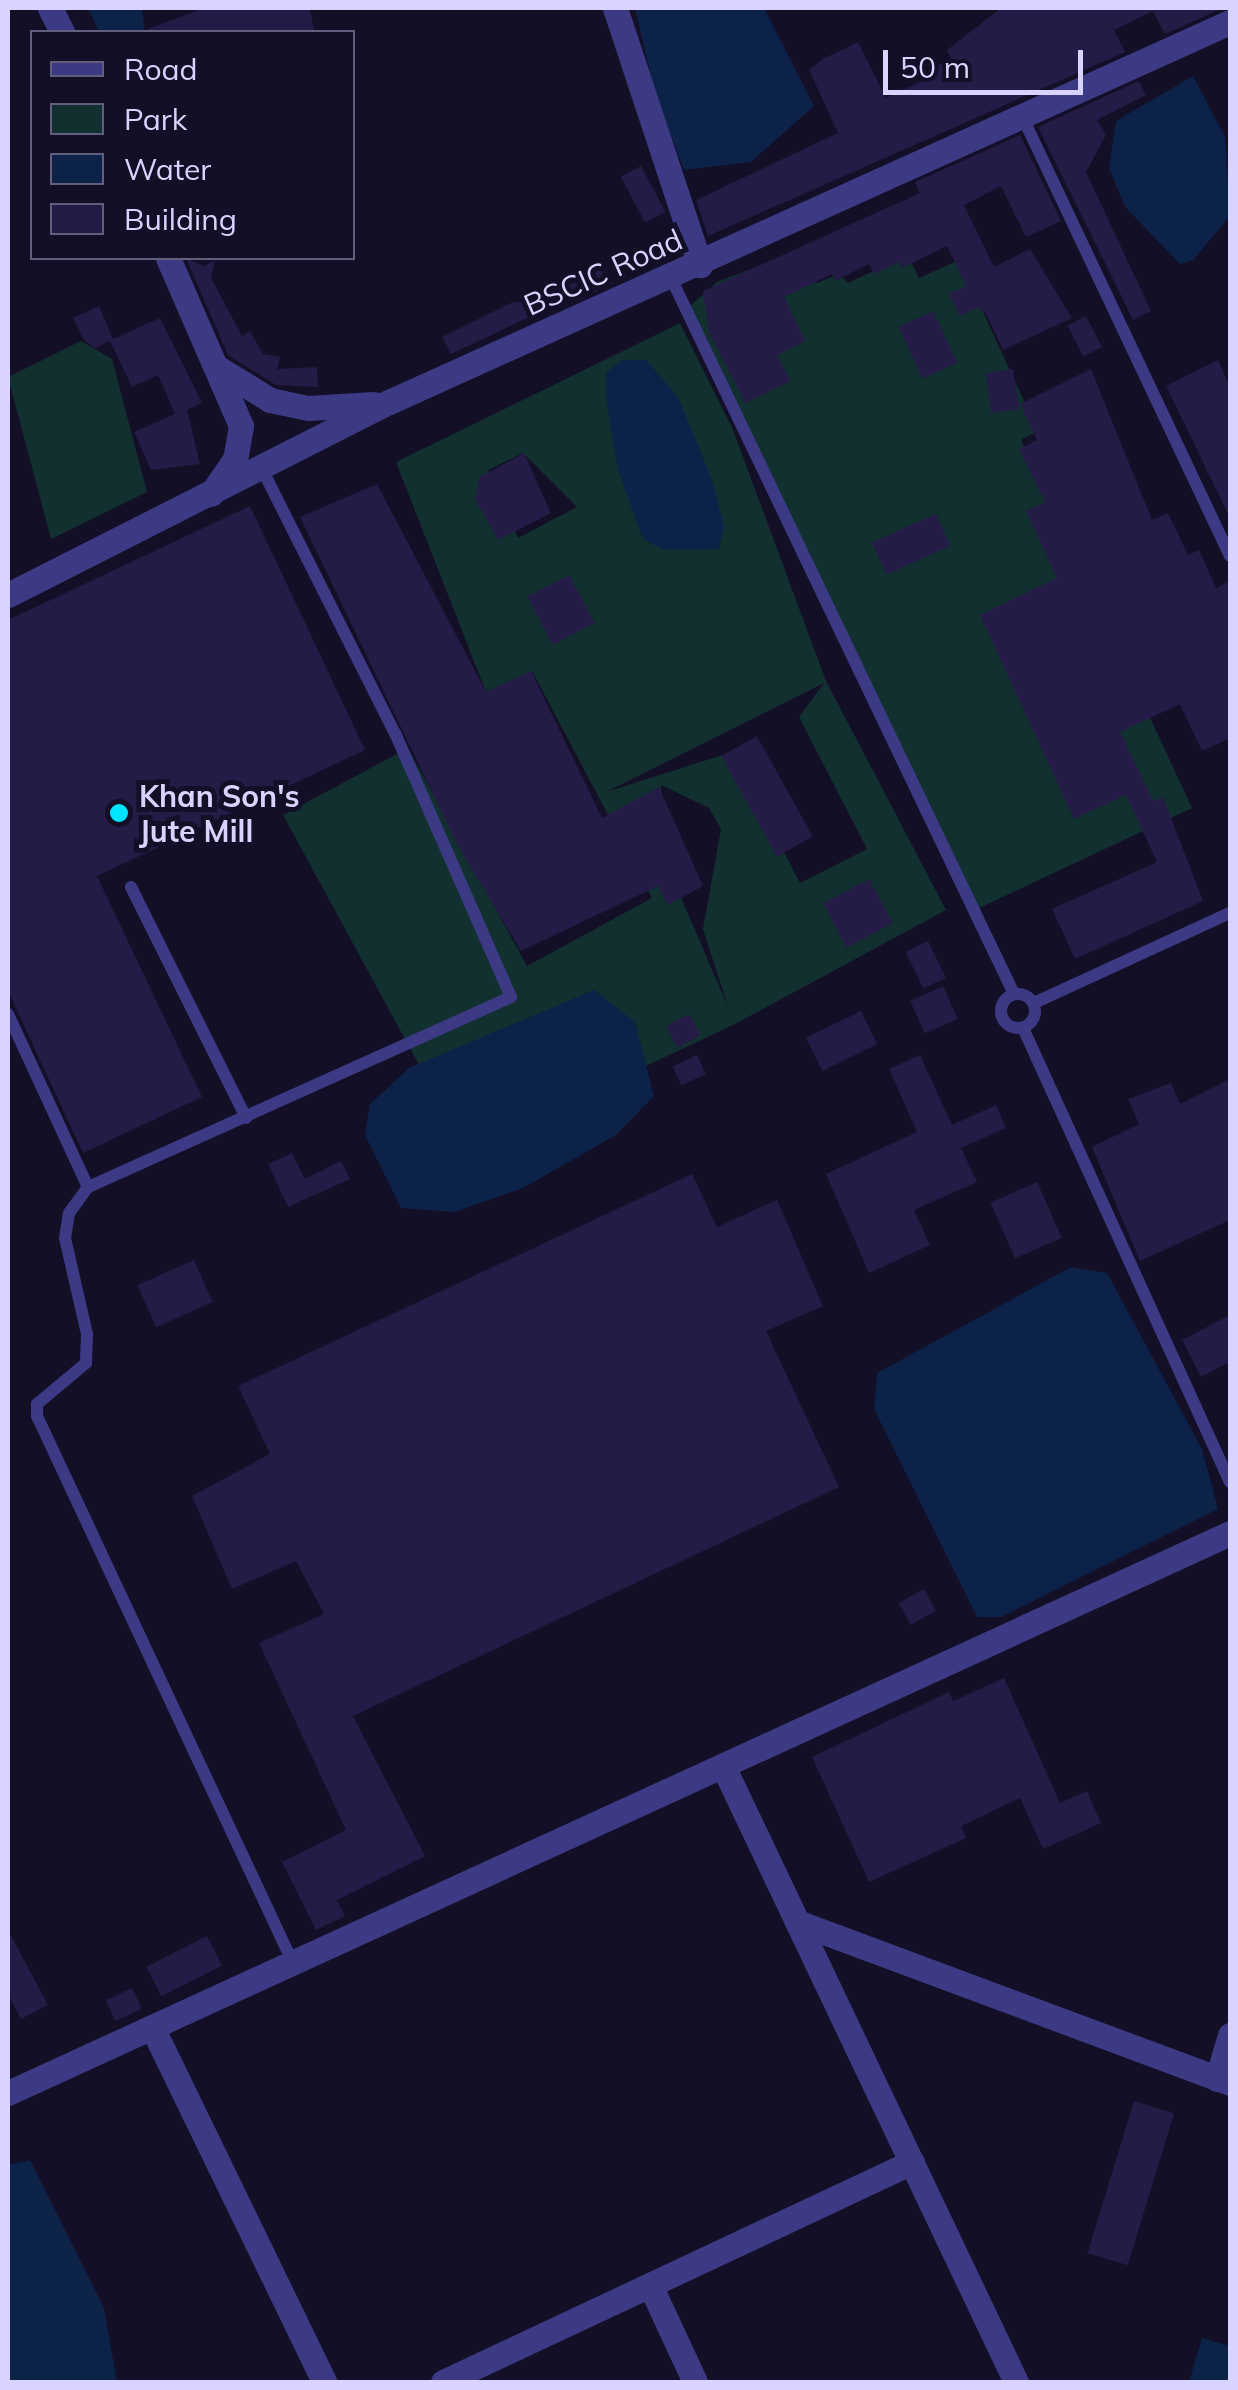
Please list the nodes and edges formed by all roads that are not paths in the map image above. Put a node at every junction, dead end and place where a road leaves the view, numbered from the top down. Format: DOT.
graph roads {
  1 [pos="615,8"];
  2 [pos="1230,22"];
  3 [pos="1023,118"];
  4 [pos="169,260"];
  5 [pos="700,265"];
  6 [pos="671,278"];
  7 [pos="220,369"];
  8 [pos="389,402"];
  9 [pos="262,469"];
  10 [pos="208,497"];
  11 [pos="1230,556"];
  12 [pos="8,595"];
  13 [pos="131,886"];
  14 [pos="1230,913"];
  15 [pos="1014,994"];
  16 [pos="1034,1003"];
  17 [pos="8,1014"];
  18 [pos="1023,1028"];
  19 [pos="246,1118"];
  20 [pos="88,1186"];
  21 [pos="1230,1482"];
  22 [pos="1230,1533"];
  23 [pos="723,1766"];
  24 [pos="798,1922"];
  25 [pos="293,1963"];
  26 [pos="152,2027"];
  27 [pos="1230,2035"];
  28 [pos="1224,2081"];
  29 [pos="8,2093"];
  30 [pos="912,2162"];
  31 [pos="650,2285"];
  32 [pos="324,2382"];
  33 [pos="443,2382"];
  34 [pos="696,2382"];
  35 [pos="1016,2382"];
  1 -- 5 [label="street"];
  2 -- 3 [label="street, BSCIC Road"];
  3 -- 5 [label="street, BSCIC Road"];
  3 -- 11 [label="lane"];
  4 -- 7 [label="street"];
  5 -- 6 [label="street, BSCIC Road"];
  6 -- 8 [label="street, BSCIC Road"];
  6 -- 15 [label="lane"];
  7 -- 8 [label="street"];
  7 -- 10 [label="street"];
  8 -- 9 [label="street, BSCIC Road"];
  9 -- 10 [label="street, BSCIC Road"];
  9 -- 19 [label="lane"];
  10 -- 12 [label="street, BSCIC Road"];
  13 -- 19 [label="lane"];
  14 -- 16 [label="lane"];
  15 -- 16 [label="lane"];
  15 -- 18 [label="lane"];
  16 -- 18 [label="lane"];
  17 -- 20 [label="lane"];
  18 -- 21 [label="lane"];
  19 -- 20 [label="lane"];
  20 -- 25 [label="lane"];
  22 -- 23 [label="street"];
  23 -- 24 [label="street"];
  23 -- 25 [label="street"];
  24 -- 28 [label="street"];
  24 -- 30 [label="street"];
  25 -- 26 [label="street"];
  26 -- 29 [label="street"];
  26 -- 32 [label="street"];
  27 -- 28 [label="street"];
  30 -- 31 [label="street"];
  30 -- 35 [label="street"];
  31 -- 33 [label="street"];
  31 -- 34 [label="street"];
}
